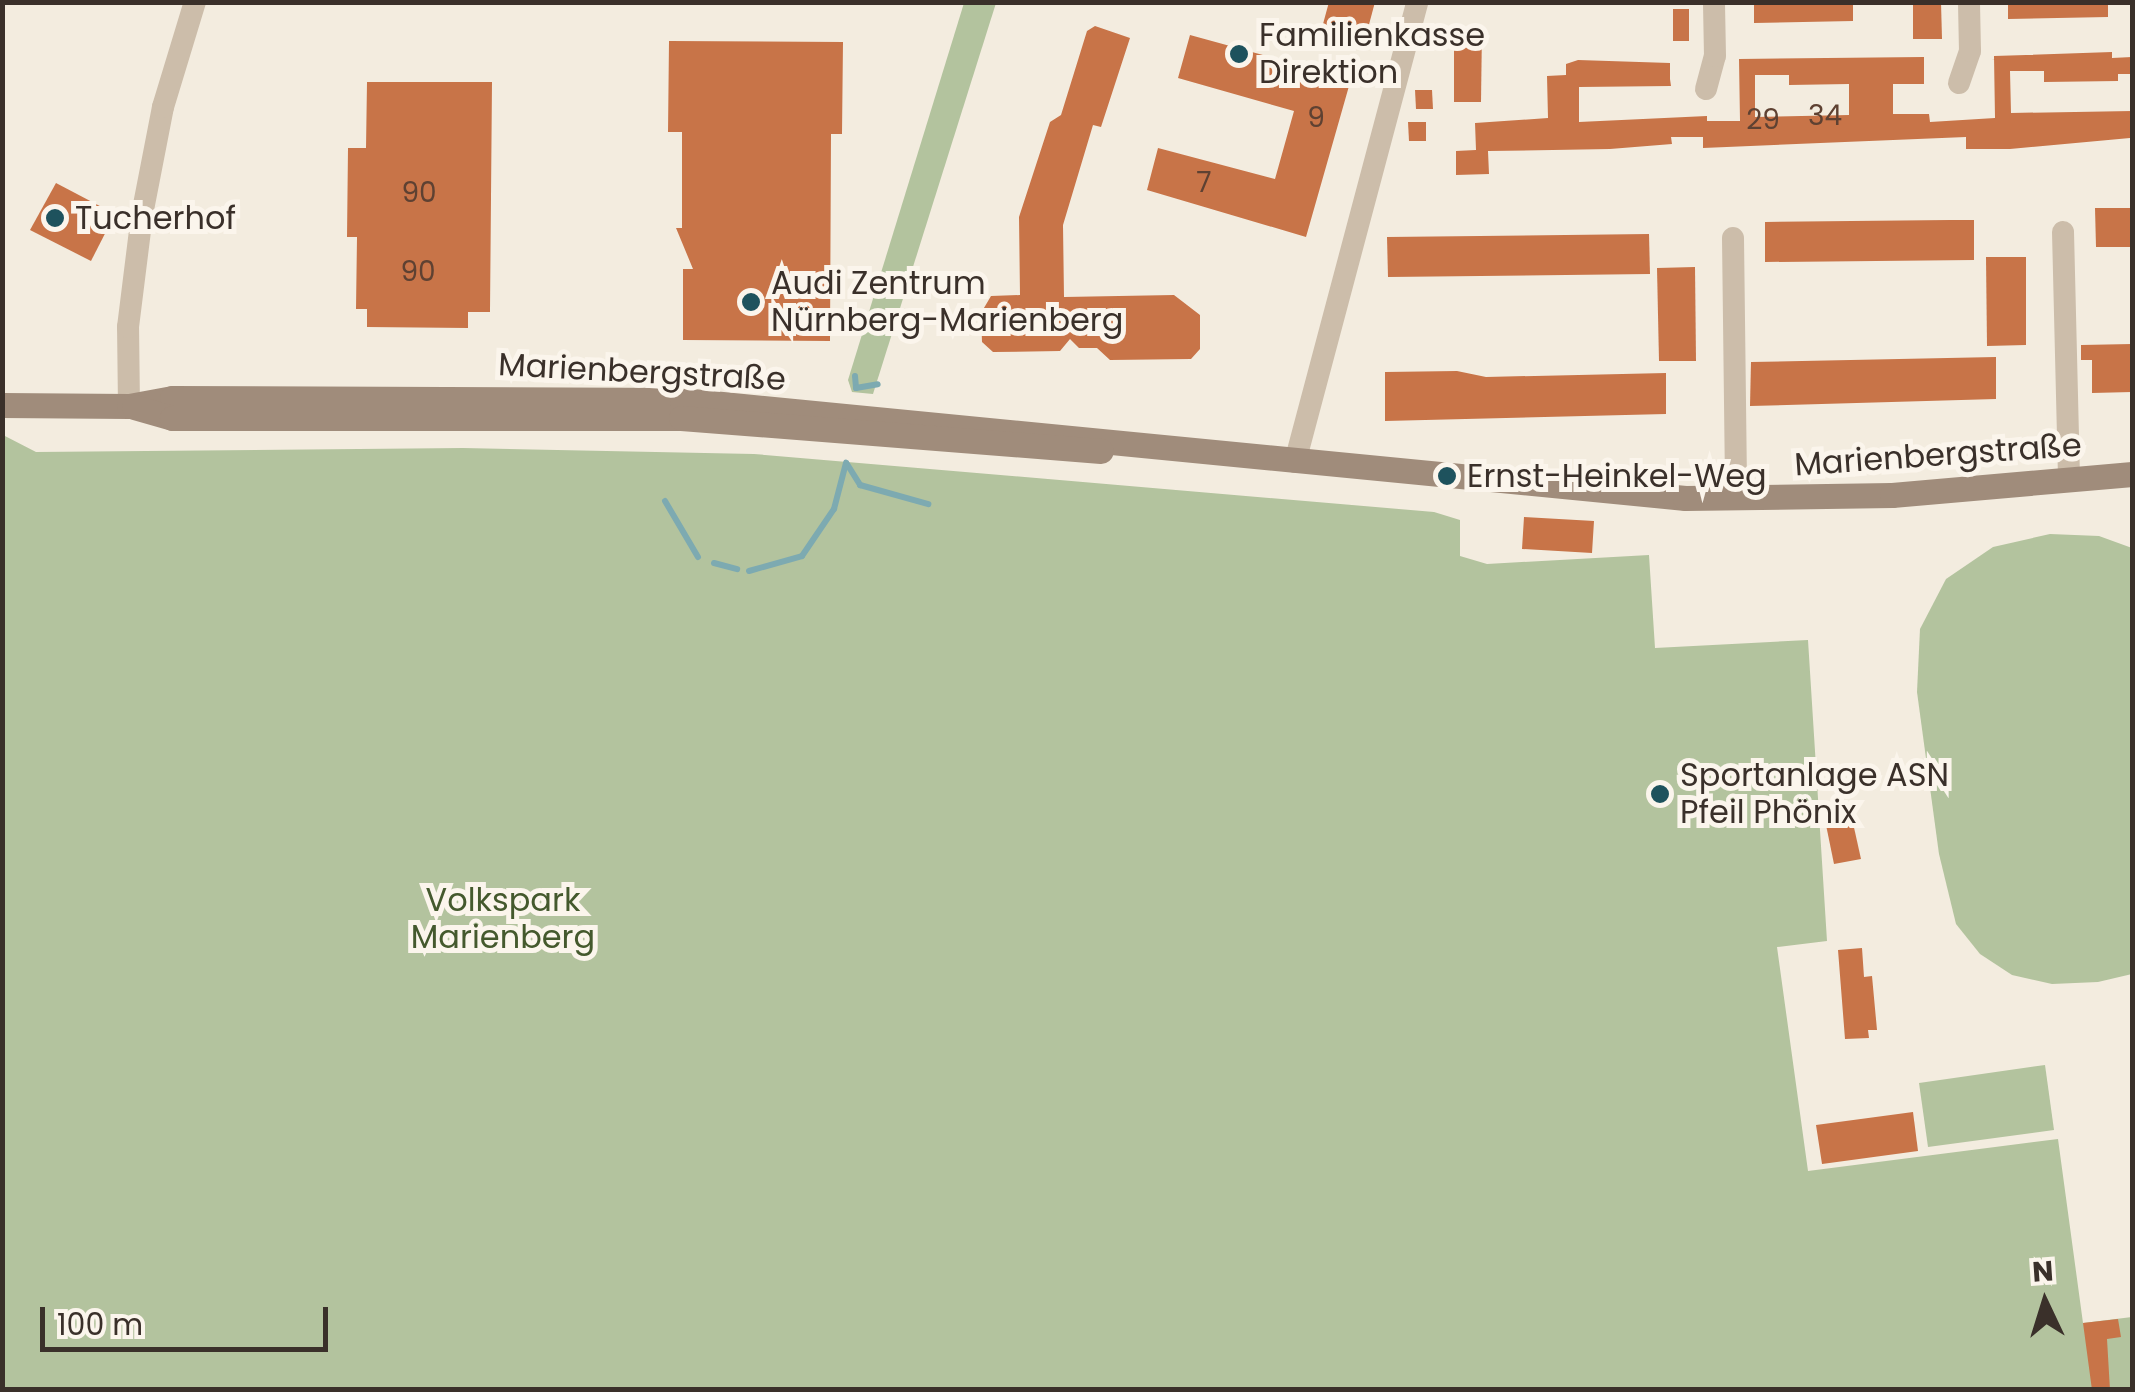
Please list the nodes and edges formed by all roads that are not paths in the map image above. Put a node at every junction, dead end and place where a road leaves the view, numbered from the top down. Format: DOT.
graph roads {
  1 [pos="196,2"];
  2 [pos="1416,2"];
  3 [pos="1714,2"];
  4 [pos="1969,2"];
  5 [pos="1959,83"];
  6 [pos="1706,89"];
  7 [pos="2063,232"];
  8 [pos="1733,238"];
  9 [pos="575,396"];
  10 [pos="2,405"];
  11 [pos="130,406"];
  12 [pos="554,415"];
  13 [pos="1150,450"];
  14 [pos="1295,462"];
  15 [pos="2132,474"];
  16 [pos="2069,480"];
  17 [pos="1736,499"];
  1 -- 11 [label="street"];
  2 -- 14 [label="street"];
  3 -- 6 [label="street"];
  4 -- 5 [label="street"];
  7 -- 16 [label="street"];
  8 -- 17 [label="street"];
  9 -- 11 [label="main road, Marienbergstraße"];
  9 -- 12 [label="main road"];
  9 -- 13 [label="main road, Marienbergstraße"];
  10 -- 11 [label="main road, Marienbergstraße"];
  11 -- 12 [label="main road, Marienbergstraße"];
  12 -- 13 [label="main road, Marienbergstraße"];
  13 -- 14 [label="main road, Marienbergstraße"];
  14 -- 17 [label="main road, Marienbergstraße"];
  15 -- 16 [label="main road, Marienbergstraße"];
  16 -- 17 [label="main road, Marienbergstraße"];
}
